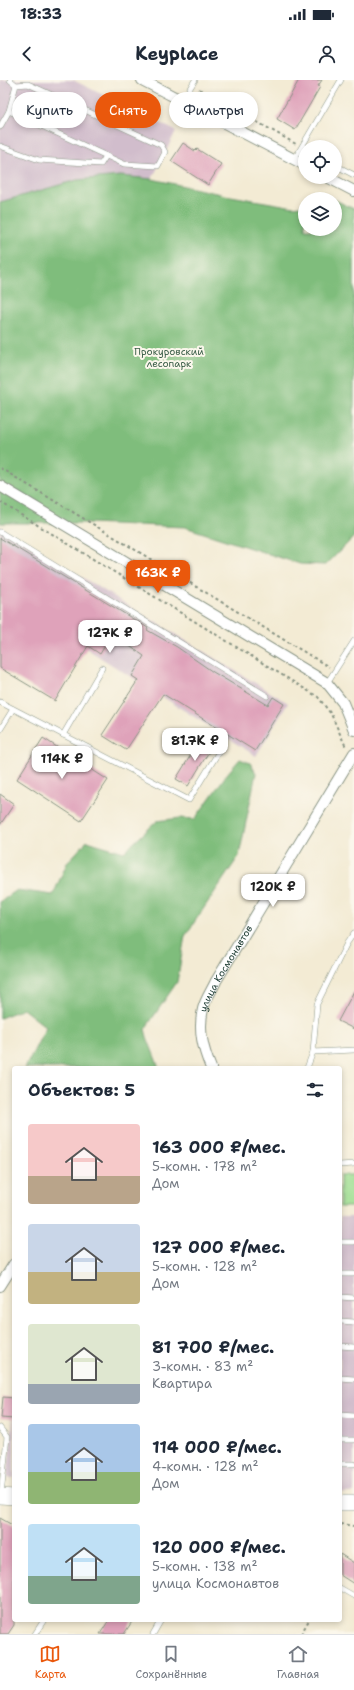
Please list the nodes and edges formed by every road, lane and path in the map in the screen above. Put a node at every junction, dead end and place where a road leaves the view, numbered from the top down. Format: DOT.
graph roads {
  1 [pos="10,80"];
  2 [pos="142,80"];
  3 [pos="341,80"];
  4 [pos="194,82"];
  5 [pos="16,85"];
  6 [pos="188,92"];
  7 [pos="169,94"];
  8 [pos="9,111"];
  9 [pos="0,127"];
  10 [pos="233,128"];
  11 [pos="307,140"];
  12 [pos="298,145"];
  13 [pos="0,146"];
  14 [pos="298,155"];
  15 [pos="106,156"];
  16 [pos="294,160"];
  17 [pos="298,162"];
  18 [pos="342,169"];
  19 [pos="354,175"];
  20 [pos="340,184"];
  21 [pos="354,191"];
  22 [pos="0,468"];
  23 [pos="0,486"];
  24 [pos="0,502"];
  25 [pos="0,532"];
  26 [pos="354,641"];
  27 [pos="102,668"];
  28 [pos="335,670"];
  29 [pos="327,683"];
  30 [pos="267,696"];
  31 [pos="0,702"];
  32 [pos="13,709"];
  33 [pos="0,730"];
  34 [pos="354,730"];
  35 [pos="63,735"];
  36 [pos="222,745"];
  37 [pos="352,756"];
  38 [pos="354,933"];
  39 [pos="354,1050"];
  40 [pos="313,1052"];
  41 [pos="210,1066"];
  42 [pos="308,1066"];
  43 [pos="354,1164"];
  44 [pos="342,1166"];
  45 [pos="342,1242"];
  46 [pos="354,1242"];
  47 [pos="12,1267"];
  48 [pos="342,1274"];
  49 [pos="354,1274"];
  50 [pos="0,1286"];
  51 [pos="342,1298"];
  52 [pos="354,1298"];
  53 [pos="342,1321"];
  54 [pos="354,1322"];
  55 [pos="342,1346"];
  56 [pos="354,1347"];
  57 [pos="342,1378"];
  58 [pos="354,1378"];
  59 [pos="342,1415"];
  60 [pos="354,1416"];
  61 [pos="0,1428"];
  62 [pos="342,1440"];
  63 [pos="354,1440"];
  64 [pos="342,1464"];
  65 [pos="354,1464"];
  66 [pos="5,1497"];
  67 [pos="342,1503"];
  68 [pos="354,1503"];
  69 [pos="342,1524"];
  70 [pos="354,1526"];
  71 [pos="342,1589"];
  72 [pos="354,1596"];
  73 [pos="43,1622"];
  74 [pos="160,1622"];
  75 [pos="308,1622"];
  76 [pos="35,1634"];
  77 [pos="153,1634"];
  78 [pos="301,1634"];
  1 -- 5 [label="lane"];
  2 -- 7 [label="street"];
  3 -- 11 [label="lane"];
  4 -- 6 [label="lane"];
  4 -- 12 [label="path"];
  5 -- 8 [label="lane"];
  5 -- 15 [label="lane"];
  8 -- 9 [label="lane"];
  8 -- 15 [label="lane"];
  10 -- 16 [label="street"];
  13 -- 15 [label="lane"];
  14 -- 16 [label="lane"];
  16 -- 17 [label="street"];
  18 -- 19 [label="lane"];
  20 -- 21 [label="street"];
  22 -- 28 [label="path"];
  23 -- 29 [label="street"];
  24 -- 37 [label="path"];
  25 -- 30 [label="lane"];
  26 -- 28 [label="lane"];
  27 -- 35 [label="lane"];
  28 -- 29 [label="lane"];
  29 -- 34 [label="street"];
  31 -- 32 [label="lane"];
  32 -- 33 [label="lane"];
  32 -- 35 [label="lane"];
  35 -- 36 [label="lane"];
  37 -- 41 [label="street, улица Космонавтов"];
  38 -- 40 [label="lane"];
  39 -- 40 [label="lane"];
  40 -- 42 [label="lane"];
  43 -- 44 [label="lane"];
  45 -- 46 [label="lane"];
  47 -- 50 [label="street"];
  48 -- 49 [label="lane"];
  51 -- 52 [label="lane"];
  53 -- 54 [label="lane"];
  55 -- 56 [label="lane"];
  57 -- 58 [label="lane"];
  59 -- 60 [label="lane"];
  61 -- 66 [label="lane"];
  62 -- 63 [label="lane"];
  64 -- 65 [label="lane"];
  67 -- 68 [label="main road"];
  69 -- 70 [label="path"];
  71 -- 72 [label="lane"];
  73 -- 76 [label="lane"];
  74 -- 77 [label="lane"];
  75 -- 78 [label="path"];
}
